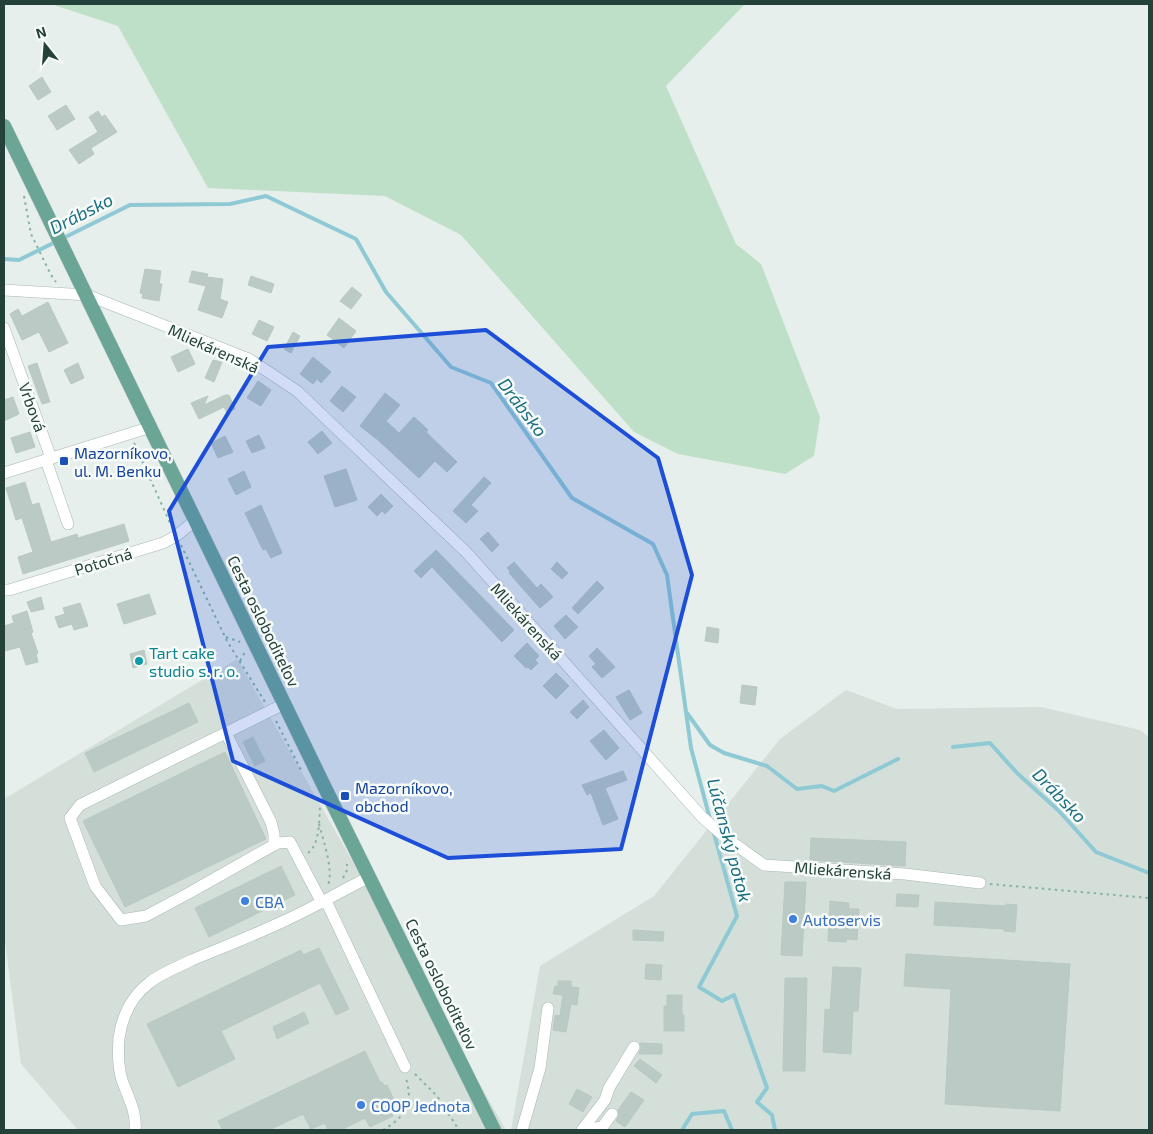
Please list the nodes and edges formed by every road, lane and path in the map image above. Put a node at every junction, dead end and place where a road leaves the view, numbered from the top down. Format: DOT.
graph roads {
  1 [pos="4,126"];
  2 [pos="23,190"];
  3 [pos="46,263"];
  4 [pos="4,290"];
  5 [pos="87,296"];
  6 [pos="4,328"];
  7 [pos="151,427"];
  8 [pos="132,438"];
  9 [pos="49,459"];
  10 [pos="4,473"];
  11 [pos="196,520"];
  12 [pos="68,524"];
  13 [pos="176,536"];
  14 [pos="4,590"];
  15 [pos="226,637"];
  16 [pos="240,642"];
  17 [pos="245,652"];
  18 [pos="240,661"];
  19 [pos="284,704"];
  20 [pos="268,706"];
  21 [pos="274,717"];
  22 [pos="226,733"];
  23 [pos="304,777"];
  24 [pos="316,800"];
  25 [pos="320,806"];
  26 [pos="324,815"];
  27 [pos="320,824"];
  28 [pos="274,845"];
  29 [pos="298,858"];
  30 [pos="346,861"];
  31 [pos="370,876"];
  32 [pos="342,880"];
  33 [pos="980,883"];
  34 [pos="325,898"];
  35 [pos="1149,898"];
  36 [pos="548,1008"];
  37 [pos="634,1047"];
  38 [pos="405,1067"];
  39 [pos="612,1114"];
  40 [pos="135,1130"];
  41 [pos="383,1130"];
  42 [pos="459,1130"];
  43 [pos="494,1130"];
  44 [pos="522,1130"];
  45 [pos="582,1130"];
  46 [pos="590,1130"];
  1 -- 5 [label="main road, Cesta osloboditeľov"];
  2 -- 3 [label="path"];
  4 -- 5 [label="street"];
  5 -- 7 [label="main road, Cesta osloboditeľov"];
  5 -- 33 [label="street, Mliekárenská"];
  6 -- 9 [label="street, Vrbová"];
  7 -- 9 [label="street"];
  7 -- 11 [label="main road, Cesta osloboditeľov"];
  8 -- 13 [label="path"];
  9 -- 10 [label="street"];
  9 -- 12 [label="street, Vrbová"];
  11 -- 13 [label="street, Potočná"];
  11 -- 19 [label="main road, Cesta osloboditeľov"];
  13 -- 14 [label="street, Potočná"];
  13 -- 15 [label="path"];
  15 -- 16 [label="path"];
  15 -- 18 [label="path"];
  17 -- 18 [label="path"];
  18 -- 20 [label="path"];
  19 -- 22 [label="street"];
  19 -- 31 [label="main road, Cesta osloboditeľov"];
  21 -- 23 [label="path"];
  22 -- 28 [label="street"];
  22 -- 28 [label="street"];
  24 -- 25 [label="path"];
  25 -- 26 [label="path"];
  25 -- 27 [label="path"];
  27 -- 29 [label="path"];
  27 -- 34 [label="path"];
  28 -- 29 [label="street"];
  29 -- 34 [label="street"];
  30 -- 32 [label="path"];
  31 -- 34 [label="street"];
  31 -- 43 [label="main road, Cesta osloboditeľov"];
  33 -- 35 [label="path"];
  34 -- 38 [label="street"];
  34 -- 40 [label="street"];
  36 -- 44 [label="street"];
  37 -- 45 [label="street"];
  38 -- 41 [label="path"];
  38 -- 42 [label="path"];
  39 -- 46 [label="street"];
}
